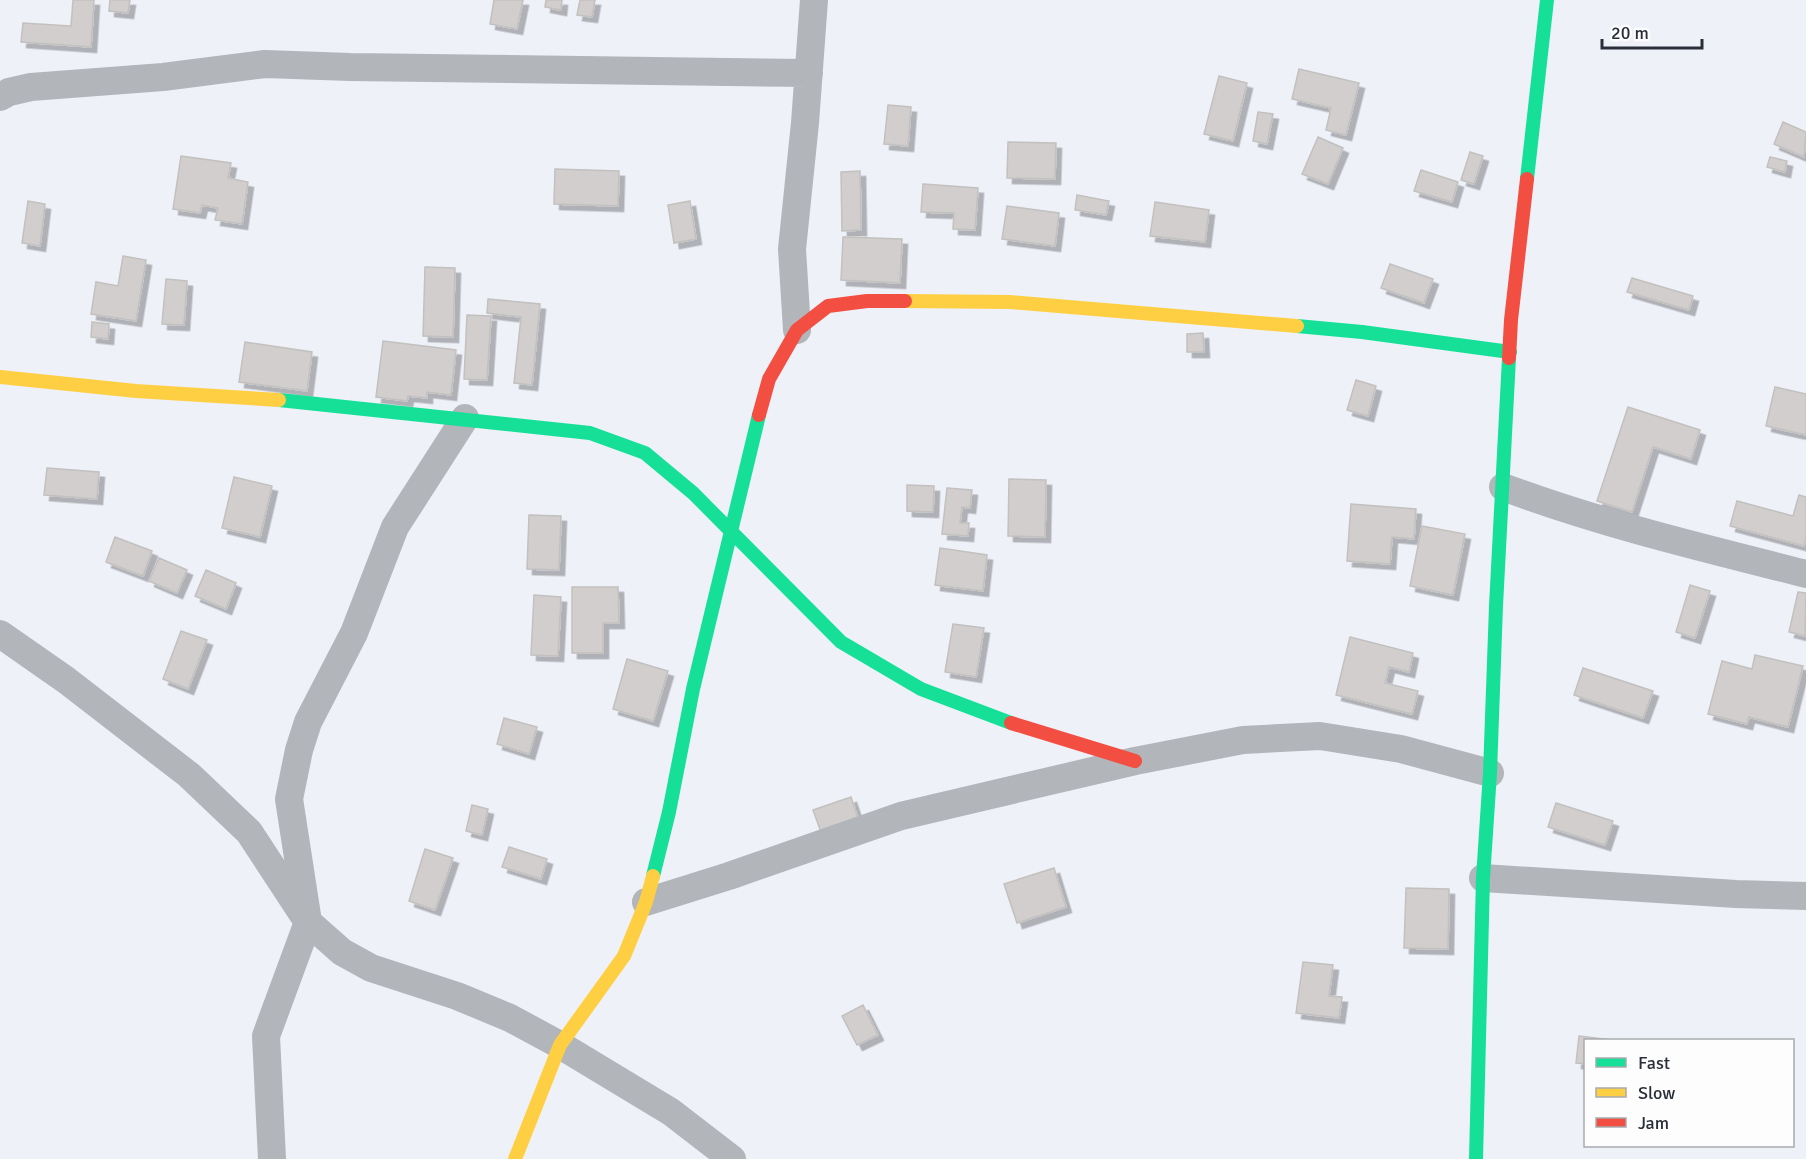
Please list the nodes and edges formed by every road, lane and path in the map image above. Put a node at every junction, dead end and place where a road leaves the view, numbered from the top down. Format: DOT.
graph roads {
  1 [pos="814,0"];
  2 [pos="1547,0"];
  3 [pos="808,73"];
  4 [pos="0,97"];
  5 [pos="797,330"];
  6 [pos="1510,352"];
  7 [pos="0,377"];
  8 [pos="465,418"];
  9 [pos="1503,487"];
  10 [pos="731,533"];
  11 [pos="1806,574"];
  12 [pos="0,634"];
  13 [pos="1135,761"];
  14 [pos="1490,773"];
  15 [pos="1483,878"];
  16 [pos="1806,896"];
  17 [pos="646,902"];
  18 [pos="308,922"];
  19 [pos="560,1045"];
  20 [pos="272,1159"];
  21 [pos="515,1159"];
  22 [pos="732,1159"];
  23 [pos="1476,1159"];
  1 -- 3 [label="street"];
  2 -- 6 [label="street"];
  3 -- 4 [label="street"];
  3 -- 5 [label="street"];
  5 -- 6 [label="street"];
  5 -- 10 [label="street"];
  6 -- 9 [label="street"];
  7 -- 8 [label="street"];
  8 -- 10 [label="street"];
  8 -- 18 [label="street"];
  9 -- 11 [label="street"];
  9 -- 14 [label="street"];
  10 -- 13 [label="street"];
  10 -- 17 [label="street"];
  12 -- 18 [label="street"];
  13 -- 14 [label="street"];
  13 -- 17 [label="street"];
  14 -- 15 [label="street"];
  15 -- 16 [label="street"];
  15 -- 23 [label="street"];
  17 -- 19 [label="street"];
  18 -- 19 [label="street"];
  18 -- 20 [label="street"];
  19 -- 21 [label="street"];
  19 -- 22 [label="street"];
}
